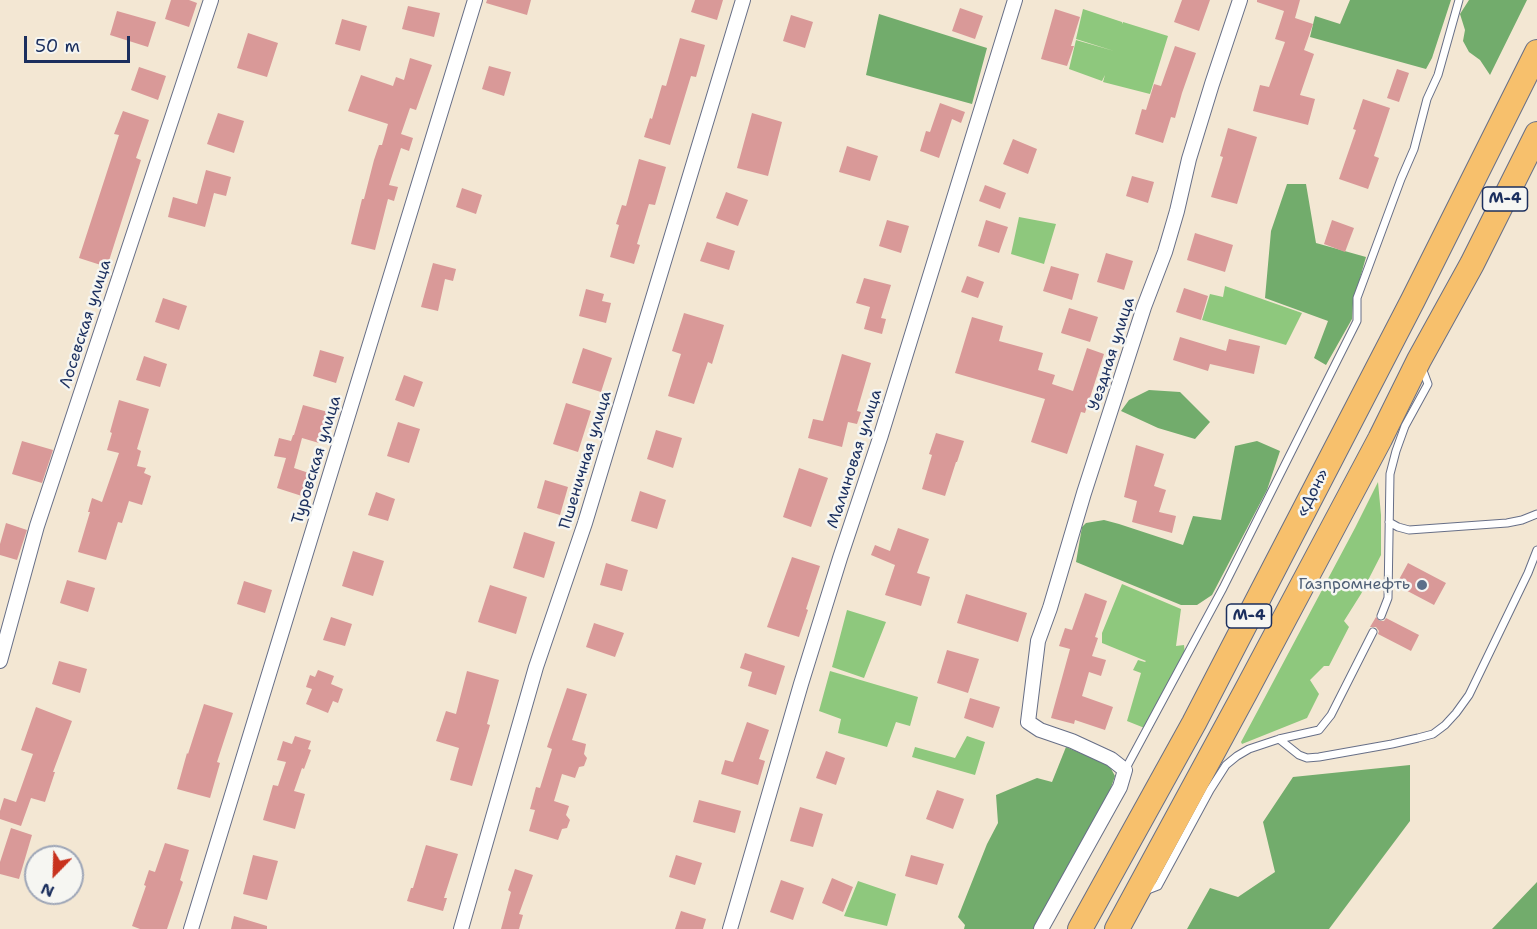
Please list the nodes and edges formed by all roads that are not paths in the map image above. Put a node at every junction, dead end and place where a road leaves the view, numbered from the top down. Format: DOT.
graph roads {
  1 [pos="211,0"];
  2 [pos="475,0"];
  3 [pos="742,0"];
  4 [pos="1015,0"];
  5 [pos="1240,0"];
  6 [pos="1459,0"];
  7 [pos="1537,52"];
  8 [pos="1537,135"];
  9 [pos="1419,360"];
  10 [pos="1537,514"];
  11 [pos="1389,522"];
  12 [pos="1537,550"];
  13 [pos="1381,616"];
  14 [pos="1373,632"];
  15 [pos="0,661"];
  16 [pos="1278,739"];
  17 [pos="1125,770"];
  18 [pos="1135,896"];
  19 [pos="191,929"];
  20 [pos="461,929"];
  21 [pos="730,929"];
  22 [pos="1041,929"];
  23 [pos="1080,929"];
  24 [pos="1117,929"];
  1 -- 15 [label="street, Лосевская улица"];
  2 -- 19 [label="street, Туровская улица"];
  3 -- 20 [label="street, Пшеничная улица"];
  4 -- 21 [label="street, Малиновая улица"];
  5 -- 17 [label="street, Уездная улица"];
  6 -- 17 [label="lane"];
  7 -- 23 [label="highway, «Дон» / М-4"];
  8 -- 9 [label="highway, «Дон» / М-4"];
  9 -- 11 [label="lane"];
  9 -- 18 [label="highway, «Дон» / М-4"];
  10 -- 11 [label="lane"];
  11 -- 13 [label="lane"];
  12 -- 16 [label="lane"];
  14 -- 16 [label="lane"];
  16 -- 18 [label="lane"];
  17 -- 22 [label="street"];
  18 -- 24 [label="highway, «Дон» / М-4"];
}
